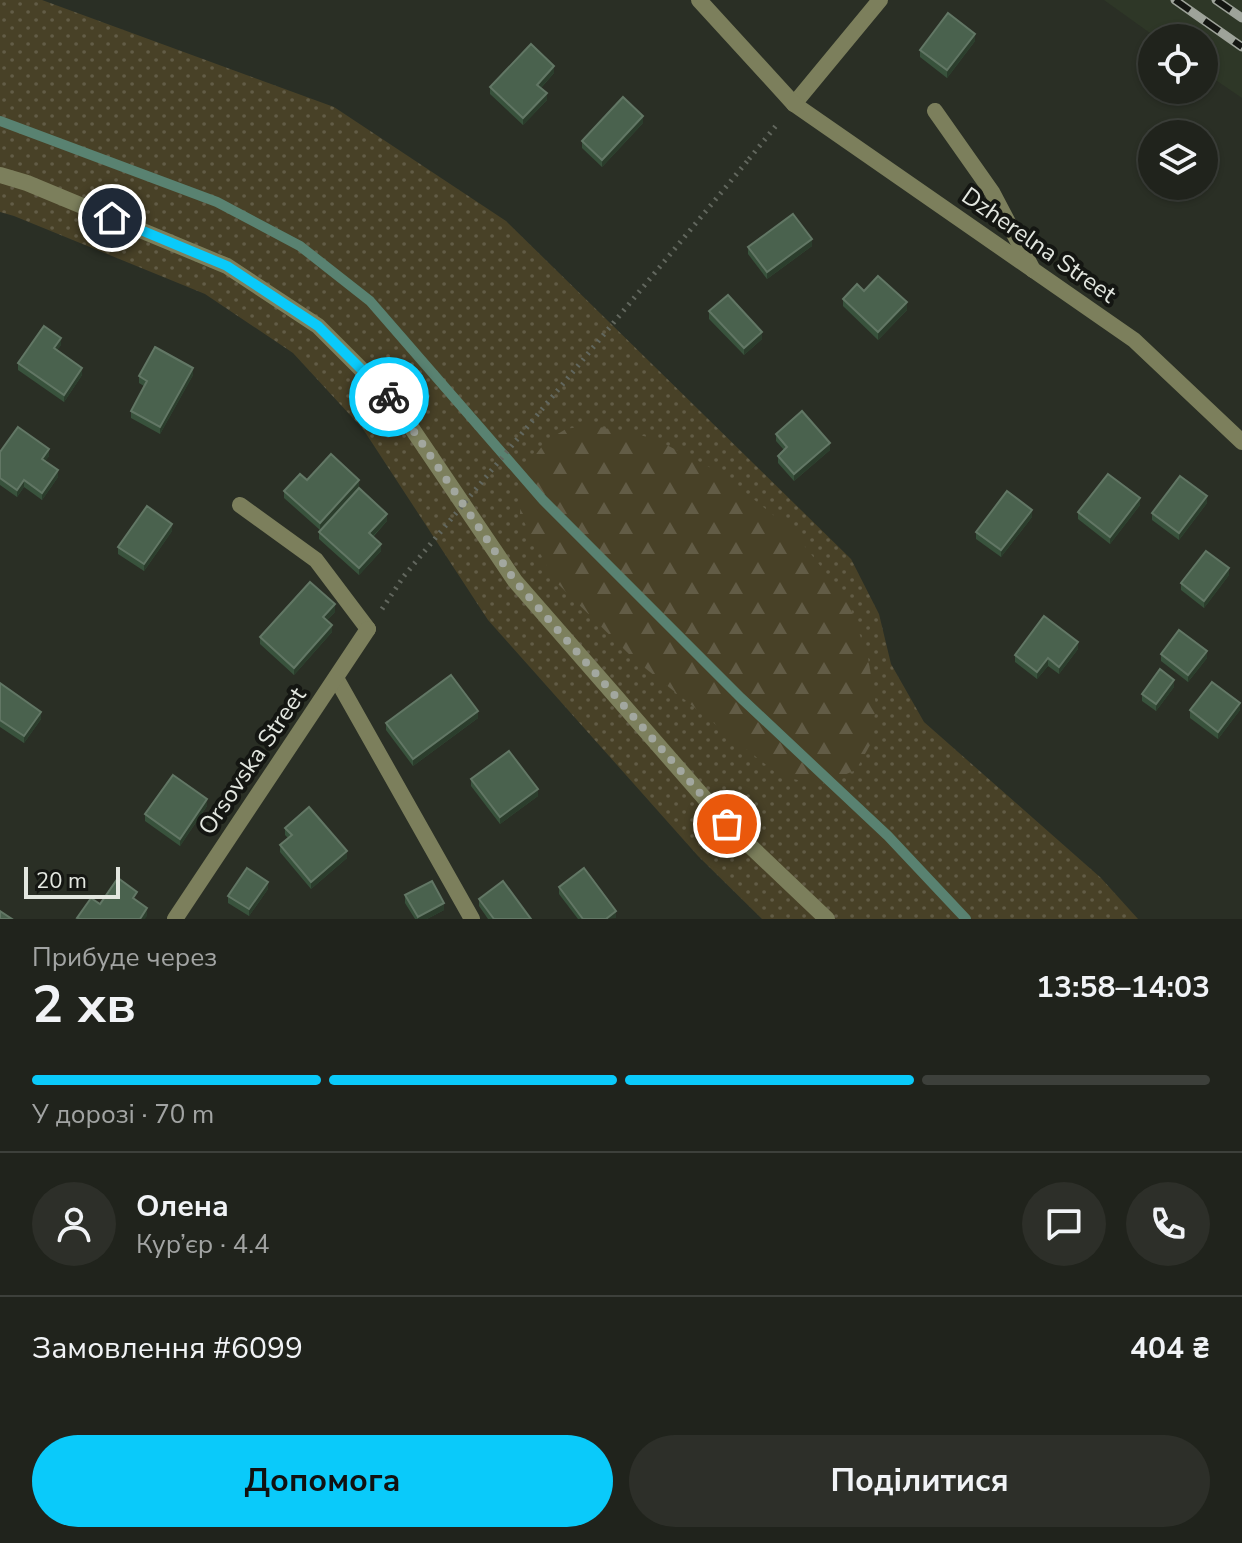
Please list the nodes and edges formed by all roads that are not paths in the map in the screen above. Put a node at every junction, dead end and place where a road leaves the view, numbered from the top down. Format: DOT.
graph roads {
  1 [pos="699,0"];
  2 [pos="880,0"];
  3 [pos="794,104"];
  4 [pos="935,111"];
  5 [pos="0,175"];
  6 [pos="1033,270"];
  7 [pos="1242,442"];
  8 [pos="240,505"];
  9 [pos="336,678"];
  10 [pos="175,919"];
  11 [pos="472,919"];
  12 [pos="827,919"];
  1 -- 3 [label="street, Dzherelna Street"];
  2 -- 3 [label="street"];
  3 -- 6 [label="street, Dzherelna Street"];
  4 -- 6 [label="street"];
  5 -- 12 [label="street"];
  6 -- 7 [label="street, Dzherelna Street"];
  8 -- 9 [label="street, Orsovska Street"];
  9 -- 10 [label="street, Orsovska Street"];
  9 -- 11 [label="street"];
}
